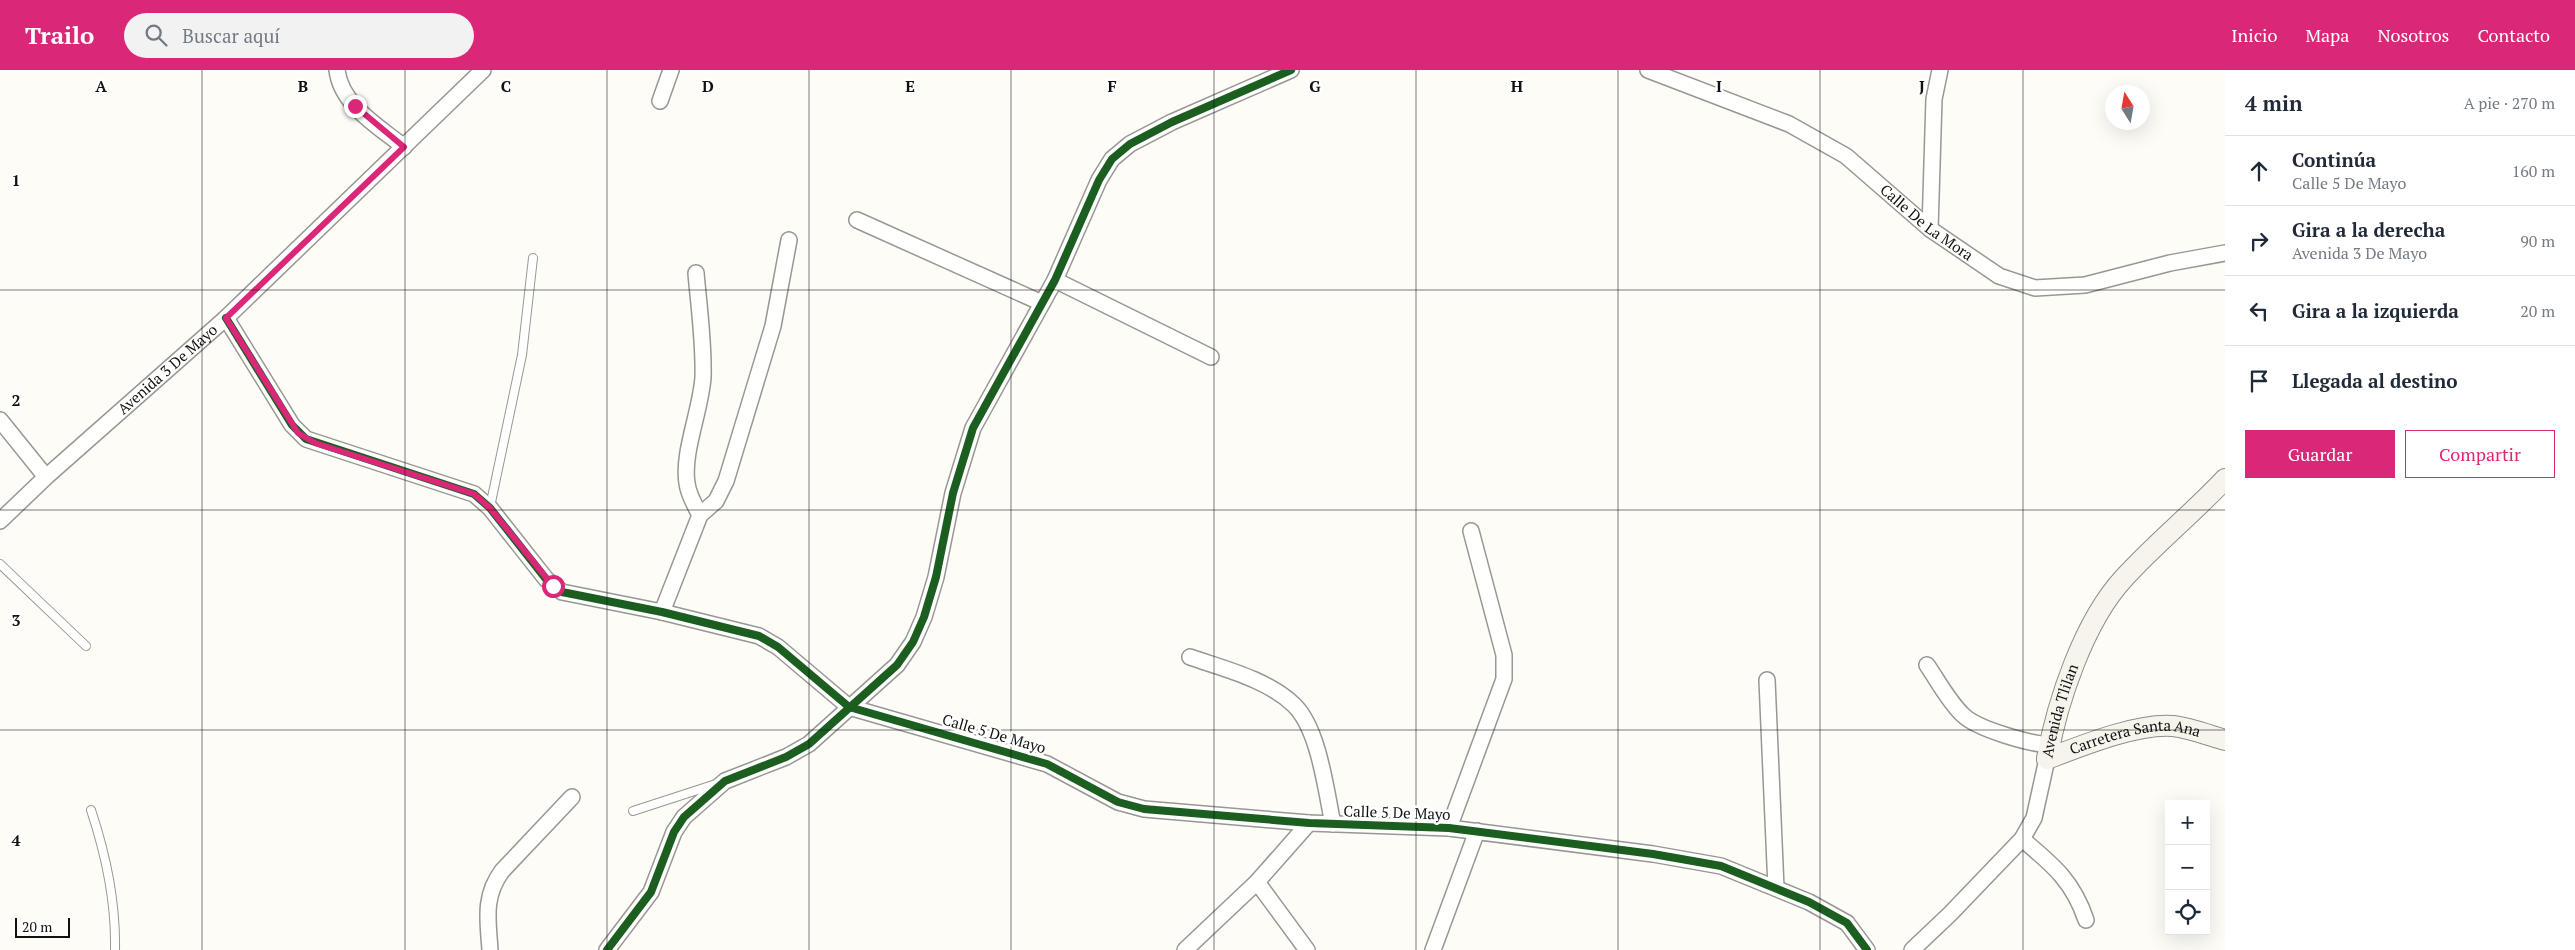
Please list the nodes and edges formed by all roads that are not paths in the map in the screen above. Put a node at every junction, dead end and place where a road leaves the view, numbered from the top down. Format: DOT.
graph roads {
  1 [pos="337,70"];
  2 [pos="484,70"];
  3 [pos="671,70"];
  4 [pos="1291,70"];
  5 [pos="1648,70"];
  6 [pos="1940,70"];
  7 [pos="660,101"];
  8 [pos="404,147"];
  9 [pos="858,220"];
  10 [pos="1930,229"];
  11 [pos="789,240"];
  12 [pos="2225,253"];
  13 [pos="533,258"];
  14 [pos="696,273"];
  15 [pos="1055,280"];
  16 [pos="1042,303"];
  17 [pos="226,318"];
  18 [pos="1211,357"];
  19 [pos="0,420"];
  20 [pos="46,477"];
  21 [pos="2225,478"];
  22 [pos="490,508"];
  23 [pos="700,516"];
  24 [pos="0,521"];
  25 [pos="1471,531"];
  26 [pos="0,564"];
  27 [pos="662,612"];
  28 [pos="86,646"];
  29 [pos="1190,657"];
  30 [pos="1927,665"];
  31 [pos="1767,680"];
  32 [pos="849,707"];
  33 [pos="2225,740"];
  34 [pos="2049,752"];
  35 [pos="724,781"];
  36 [pos="572,797"];
  37 [pos="92,810"];
  38 [pos="633,810"];
  39 [pos="1309,823"];
  40 [pos="1333,824"];
  41 [pos="1449,828"];
  42 [pos="1477,831"];
  43 [pos="2022,838"];
  44 [pos="1257,882"];
  45 [pos="1776,888"];
  46 [pos="2086,920"];
  47 [pos="115,950"];
  48 [pos="490,950"];
  49 [pos="607,950"];
  50 [pos="1185,950"];
  51 [pos="1307,950"];
  52 [pos="1433,950"];
  53 [pos="1867,950"];
  54 [pos="1912,950"];
  1 -- 8 [label="street"];
  2 -- 8 [label="street, Avenida 3 De Mayo"];
  3 -- 7 [label="street"];
  4 -- 15 [label="street"];
  5 -- 10 [label="street, Calle De La Mora"];
  6 -- 10 [label="street"];
  8 -- 17 [label="street, Avenida 3 De Mayo"];
  9 -- 16 [label="street"];
  10 -- 12 [label="street, Calle De La Mora"];
  11 -- 23 [label="street"];
  13 -- 22 [label="lane"];
  14 -- 23 [label="street"];
  15 -- 16 [label="street"];
  15 -- 18 [label="street"];
  16 -- 32 [label="street"];
  17 -- 20 [label="street, Avenida 3 De Mayo"];
  17 -- 22 [label="street, Calle 5 De Mayo"];
  19 -- 20 [label="street"];
  20 -- 24 [label="street, Avenida 3 De Mayo"];
  21 -- 34 [label="main road, Avenida Tlilan"];
  22 -- 27 [label="street, Calle 5 De Mayo"];
  23 -- 27 [label="street"];
  25 -- 41 [label="street"];
  26 -- 28 [label="lane"];
  27 -- 32 [label="street, Calle 5 De Mayo"];
  29 -- 40 [label="street"];
  30 -- 34 [label="street"];
  31 -- 45 [label="street"];
  32 -- 35 [label="street"];
  32 -- 39 [label="street, Calle 5 De Mayo"];
  33 -- 34 [label="main road, Carretera Santa Ana"];
  34 -- 43 [label="street, Avenida Tlilan"];
  35 -- 38 [label="lane"];
  35 -- 49 [label="street"];
  36 -- 48 [label="street"];
  37 -- 47 [label="lane"];
  39 -- 40 [label="street, Calle 5 De Mayo"];
  39 -- 44 [label="street"];
  40 -- 41 [label="street, Calle 5 De Mayo"];
  41 -- 42 [label="street, Calle 5 De Mayo"];
  42 -- 45 [label="street, Calle 5 De Mayo"];
  42 -- 52 [label="street"];
  43 -- 46 [label="street"];
  43 -- 54 [label="street, Avenida Tlilan"];
  44 -- 50 [label="street"];
  44 -- 51 [label="street"];
  45 -- 53 [label="street, Calle 5 De Mayo"];
}
